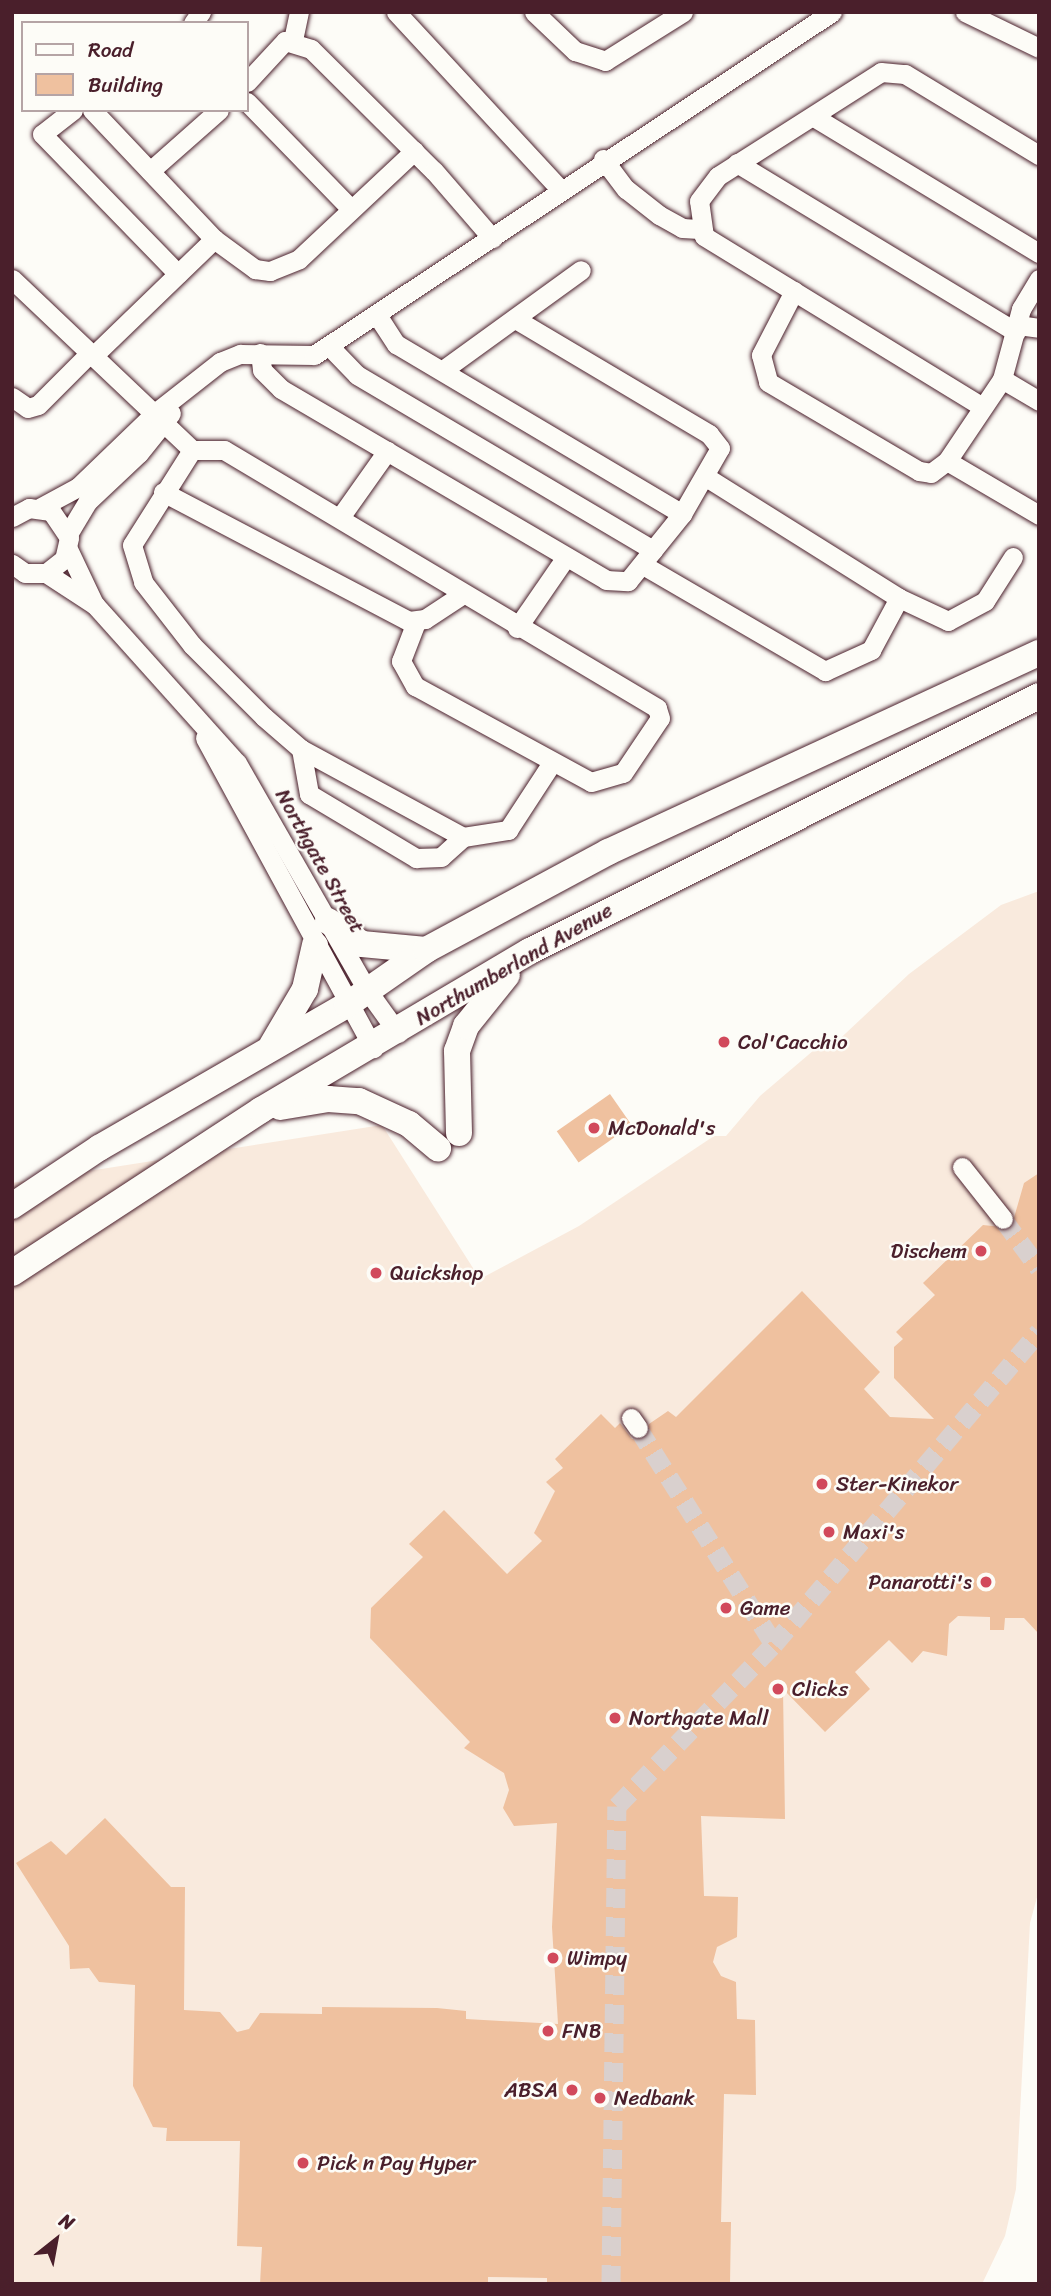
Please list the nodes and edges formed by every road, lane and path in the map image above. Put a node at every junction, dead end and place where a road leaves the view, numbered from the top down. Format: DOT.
graph roads {
  1 [pos="299,12"];
  2 [pos="396,12"];
  3 [pos="534,12"];
  4 [pos="683,12"];
  5 [pos="832,12"];
  6 [pos="965,12"];
  7 [pos="659,19"];
  8 [pos="293,40"];
  9 [pos="1039,48"];
  10 [pos="248,81"];
  11 [pos="248,103"];
  12 [pos="70,112"];
  13 [pos="94,112"];
  14 [pos="217,112"];
  15 [pos="814,117"];
  16 [pos="414,151"];
  17 [pos="1039,155"];
  18 [pos="603,159"];
  19 [pos="737,163"];
  20 [pos="150,171"];
  21 [pos="559,188"];
  22 [pos="351,209"];
  23 [pos="699,229"];
  24 [pos="492,238"];
  25 [pos="214,239"];
  26 [pos="1039,253"];
  27 [pos="581,270"];
  28 [pos="178,274"];
  29 [pos="12,279"];
  30 [pos="1039,279"];
  31 [pos="794,291"];
  32 [pos="377,315"];
  33 [pos="515,319"];
  34 [pos="1017,328"];
  35 [pos="1039,328"];
  36 [pos="328,346"];
  37 [pos="260,353"];
  38 [pos="90,356"];
  39 [pos="443,370"];
  40 [pos="1002,379"];
  41 [pos="12,397"];
  42 [pos="1039,401"];
  43 [pos="981,406"];
  44 [pos="160,419"];
  45 [pos="192,450"];
  46 [pos="387,451"];
  47 [pos="947,461"];
  48 [pos="706,477"];
  49 [pos="94,484"];
  50 [pos="163,492"];
  51 [pos="12,496"];
  52 [pos="27,511"];
  53 [pos="682,514"];
  54 [pos="1039,515"];
  55 [pos="341,516"];
  56 [pos="68,541"];
  57 [pos="566,557"];
  58 [pos="648,557"];
  59 [pos="1013,557"];
  60 [pos="12,564"];
  61 [pos="47,573"];
  62 [pos="463,594"];
  63 [pos="899,598"];
  64 [pos="95,605"];
  65 [pos="416,622"];
  66 [pos="517,628"];
  67 [pos="1039,653"];
  68 [pos="1039,696"];
  69 [pos="195,719"];
  70 [pos="301,749"];
  71 [pos="551,764"];
  72 [pos="463,837"];
  73 [pos="328,921"];
  74 [pos="316,945"];
  75 [pos="426,950"];
  76 [pos="530,951"];
  77 [pos="357,998"];
  78 [pos="397,1033"];
  79 [pos="373,1048"];
  80 [pos="269,1050"];
  81 [pos="261,1110"];
  82 [pos="962,1167"];
  83 [pos="12,1206"];
  84 [pos="1003,1219"];
  85 [pos="12,1273"];
  1 -- 8 [label="street"];
  2 -- 21 [label="street"];
  3 -- 7 [label="street"];
  4 -- 7 [label="street"];
  5 -- 18 [label="street"];
  6 -- 9 [label="street"];
  8 -- 10 [label="street"];
  8 -- 16 [label="street"];
  11 -- 22 [label="street"];
  12 -- 28 [label="street"];
  13 -- 20 [label="street"];
  14 -- 20 [label="street"];
  15 -- 17 [label="street"];
  15 -- 19 [label="street"];
  15 -- 26 [label="street"];
  16 -- 22 [label="street"];
  16 -- 24 [label="street"];
  18 -- 21 [label="street"];
  18 -- 23 [label="street"];
  19 -- 23 [label="street"];
  19 -- 34 [label="street"];
  20 -- 25 [label="street"];
  21 -- 24 [label="street"];
  22 -- 25 [label="street"];
  23 -- 31 [label="street"];
  24 -- 32 [label="street"];
  25 -- 28 [label="street"];
  27 -- 33 [label="street"];
  28 -- 38 [label="street"];
  29 -- 38 [label="street"];
  30 -- 34 [label="street"];
  31 -- 43 [label="street"];
  31 -- 47 [label="street"];
  32 -- 36 [label="street"];
  32 -- 39 [label="street"];
  33 -- 39 [label="street"];
  33 -- 48 [label="street"];
  34 -- 35 [label="street"];
  34 -- 40 [label="street"];
  36 -- 37 [label="street"];
  36 -- 58 [label="street"];
  37 -- 44 [label="street"];
  37 -- 46 [label="street"];
  38 -- 41 [label="street"];
  38 -- 44 [label="street"];
  39 -- 53 [label="street"];
  40 -- 42 [label="street"];
  40 -- 43 [label="street"];
  43 -- 47 [label="street"];
  44 -- 45 [label="street"];
  44 -- 49 [label="street"];
  45 -- 50 [label="street"];
  45 -- 55 [label="street"];
  46 -- 55 [label="street"];
  46 -- 57 [label="street"];
  47 -- 54 [label="street"];
  48 -- 53 [label="street"];
  48 -- 63 [label="street"];
  49 -- 52 [label="street"];
  49 -- 56 [label="street"];
  50 -- 65 [label="street"];
  50 -- 70 [label="street"];
  51 -- 52 [label="street"];
  52 -- 56 [label="street, Northgate Street"];
  53 -- 58 [label="street"];
  55 -- 62 [label="street"];
  56 -- 61 [label="street"];
  56 -- 64 [label="street, Northgate Street"];
  57 -- 58 [label="street"];
  57 -- 66 [label="street"];
  58 -- 63 [label="street"];
  59 -- 63 [label="street"];
  60 -- 61 [label="street"];
  61 -- 64 [label="street, Northgate Street"];
  62 -- 65 [label="street"];
  62 -- 66 [label="street"];
  64 -- 69 [label="street, Northgate Street"];
  65 -- 71 [label="street"];
  66 -- 71 [label="street"];
  67 -- 75 [label="main road"];
  68 -- 76 [label="main road, Northumberland Avenue"];
  69 -- 73 [label="street, Northgate Street"];
  69 -- 74 [label="street, Northgate Street"];
  70 -- 72 [label="street"];
  70 -- 72 [label="street"];
  71 -- 72 [label="street"];
  73 -- 75 [label="main road"];
  73 -- 77 [label="street, Northgate Street"];
  74 -- 77 [label="street, Northgate Street"];
  74 -- 80 [label="main road"];
  75 -- 77 [label="main road"];
  76 -- 78 [label="main road, Northumberland Avenue"];
  76 -- 81 [label="main road"];
  77 -- 78 [label="street, Northgate Street"];
  77 -- 79 [label="street, Northgate Street"];
  77 -- 80 [label="main road"];
  78 -- 79 [label="main road, Northumberland Avenue"];
  79 -- 81 [label="main road, Northumberland Avenue"];
  80 -- 83 [label="main road"];
  81 -- 85 [label="main road, Northumberland Avenue"];
  82 -- 84 [label="street"];
}
